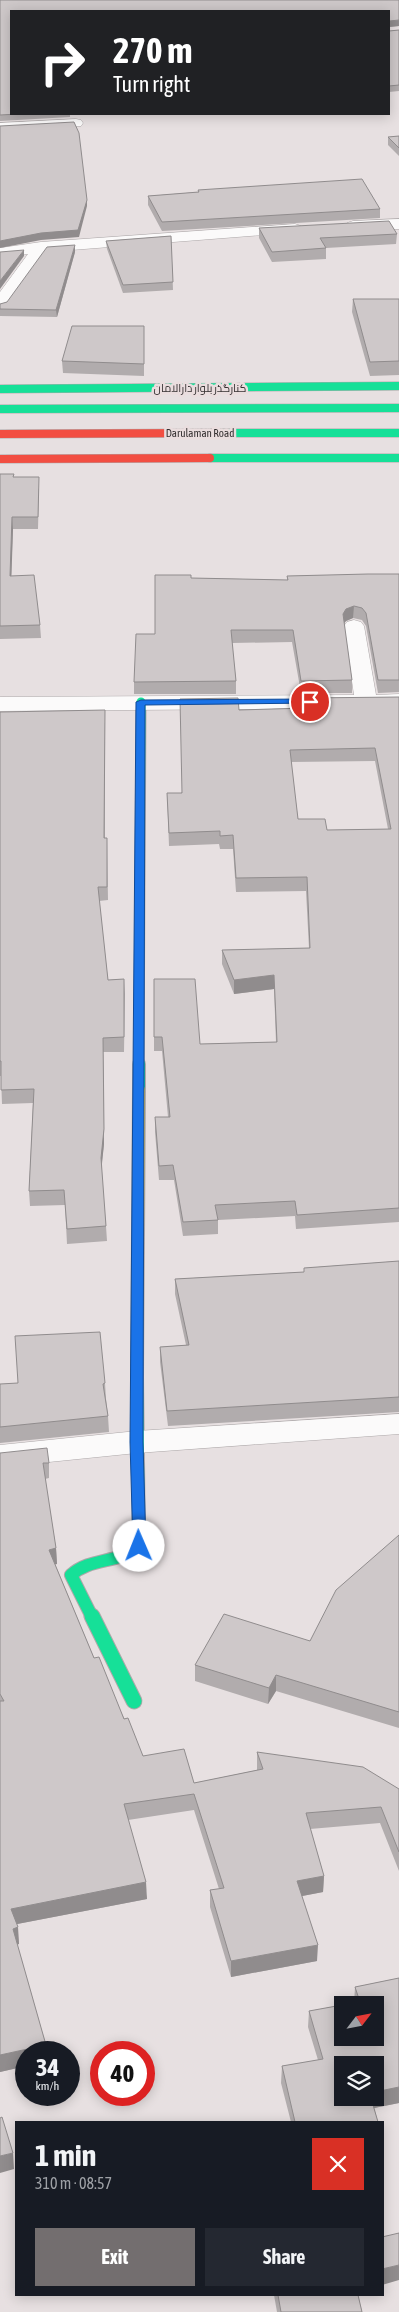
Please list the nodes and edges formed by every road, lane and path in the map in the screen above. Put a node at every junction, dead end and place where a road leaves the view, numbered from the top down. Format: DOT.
graph roads {
  1 [pos="76,123"];
  2 [pos="0,127"];
  3 [pos="399,224"];
  4 [pos="337,227"];
  5 [pos="308,229"];
  6 [pos="41,247"];
  7 [pos="0,253"];
  8 [pos="0,304"];
  9 [pos="399,386"];
  10 [pos="0,389"];
  11 [pos="399,408"];
  12 [pos="0,409"];
  13 [pos="399,433"];
  14 [pos="0,434"];
  15 [pos="399,458"];
  16 [pos="0,459"];
  17 [pos="354,626"];
  18 [pos="366,701"];
  19 [pos="399,701"];
  20 [pos="141,702"];
  21 [pos="0,704"];
  22 [pos="399,1424"];
  23 [pos="137,1442"];
  24 [pos="0,1456"];
  25 [pos="134,1701"];
  1 -- 2 [label="street"];
  3 -- 4 [label="street"];
  5 -- 6 [label="street"];
  6 -- 7 [label="street"];
  6 -- 8 [label="street"];
  9 -- 10 [label="street, کنارگذر بلوار دارالامان"];
  11 -- 12 [label="street, Darulaman Road"];
  13 -- 14 [label="street, Darulaman Road"];
  15 -- 16 [label="street"];
  17 -- 18 [label="street"];
  18 -- 19 [label="street"];
  18 -- 20 [label="street"];
  20 -- 21 [label="street"];
  20 -- 23 [label="street"];
  22 -- 23 [label="street"];
  23 -- 24 [label="street"];
  23 -- 25 [label="street"];
}
